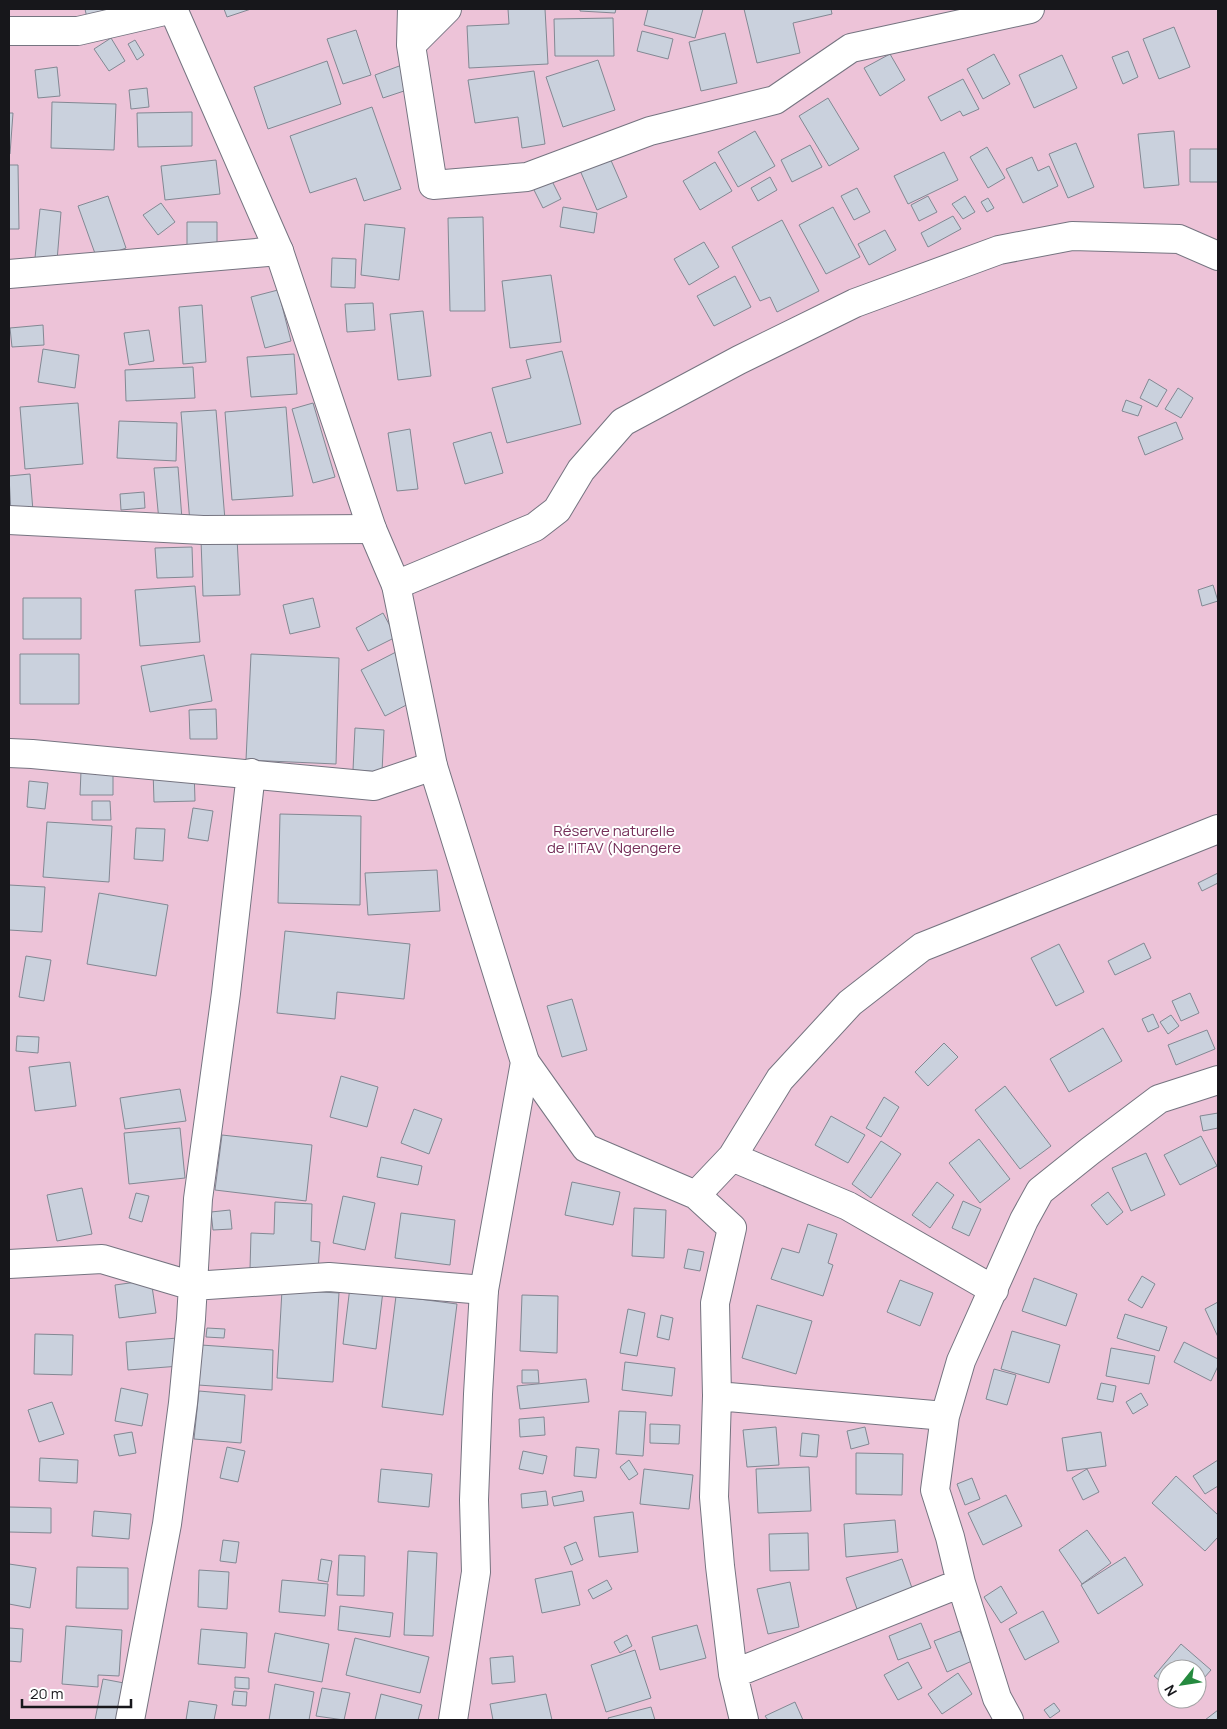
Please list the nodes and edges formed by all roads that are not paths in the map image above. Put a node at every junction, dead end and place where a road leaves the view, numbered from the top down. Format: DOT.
graph roads {
  1 [pos="173,9"];
  2 [pos="412,9"];
  3 [pos="447,9"];
  4 [pos="1030,9"];
  5 [pos="9,31"];
  6 [pos="411,45"];
  7 [pos="278,251"];
  8 [pos="1218,256"];
  9 [pos="9,274"];
  10 [pos="9,520"];
  11 [pos="372,529"];
  12 [pos="396,585"];
  13 [pos="9,753"];
  14 [pos="433,766"];
  15 [pos="250,773"];
  16 [pos="1218,829"];
  17 [pos="525,1062"];
  18 [pos="1218,1080"];
  19 [pos="732,1157"];
  20 [pos="696,1195"];
  21 [pos="9,1264"];
  22 [pos="193,1286"];
  23 [pos="484,1290"];
  24 [pos="994,1290"];
  25 [pos="717,1396"];
  26 [pos="945,1416"];
  27 [pos="961,1583"];
  28 [pos="732,1674"];
  29 [pos="130,1720"];
  30 [pos="453,1720"];
  31 [pos="744,1720"];
  32 [pos="1009,1720"];
  1 -- 5 [label="street"];
  1 -- 7 [label="street"];
  2 -- 6 [label="street"];
  3 -- 6 [label="street"];
  4 -- 6 [label="street"];
  7 -- 9 [label="street"];
  7 -- 11 [label="street"];
  8 -- 12 [label="street"];
  10 -- 11 [label="street"];
  11 -- 12 [label="street"];
  12 -- 14 [label="street"];
  13 -- 15 [label="street"];
  14 -- 15 [label="street"];
  14 -- 17 [label="street"];
  15 -- 22 [label="street"];
  16 -- 19 [label="street"];
  17 -- 20 [label="street"];
  17 -- 23 [label="street"];
  18 -- 24 [label="street"];
  19 -- 20 [label="street"];
  19 -- 24 [label="street"];
  20 -- 25 [label="street"];
  21 -- 22 [label="street"];
  22 -- 23 [label="street"];
  22 -- 29 [label="street"];
  23 -- 30 [label="street"];
  24 -- 26 [label="street"];
  25 -- 26 [label="street"];
  25 -- 28 [label="street"];
  26 -- 27 [label="street"];
  27 -- 28 [label="street"];
  27 -- 32 [label="street"];
  28 -- 31 [label="street"];
}
